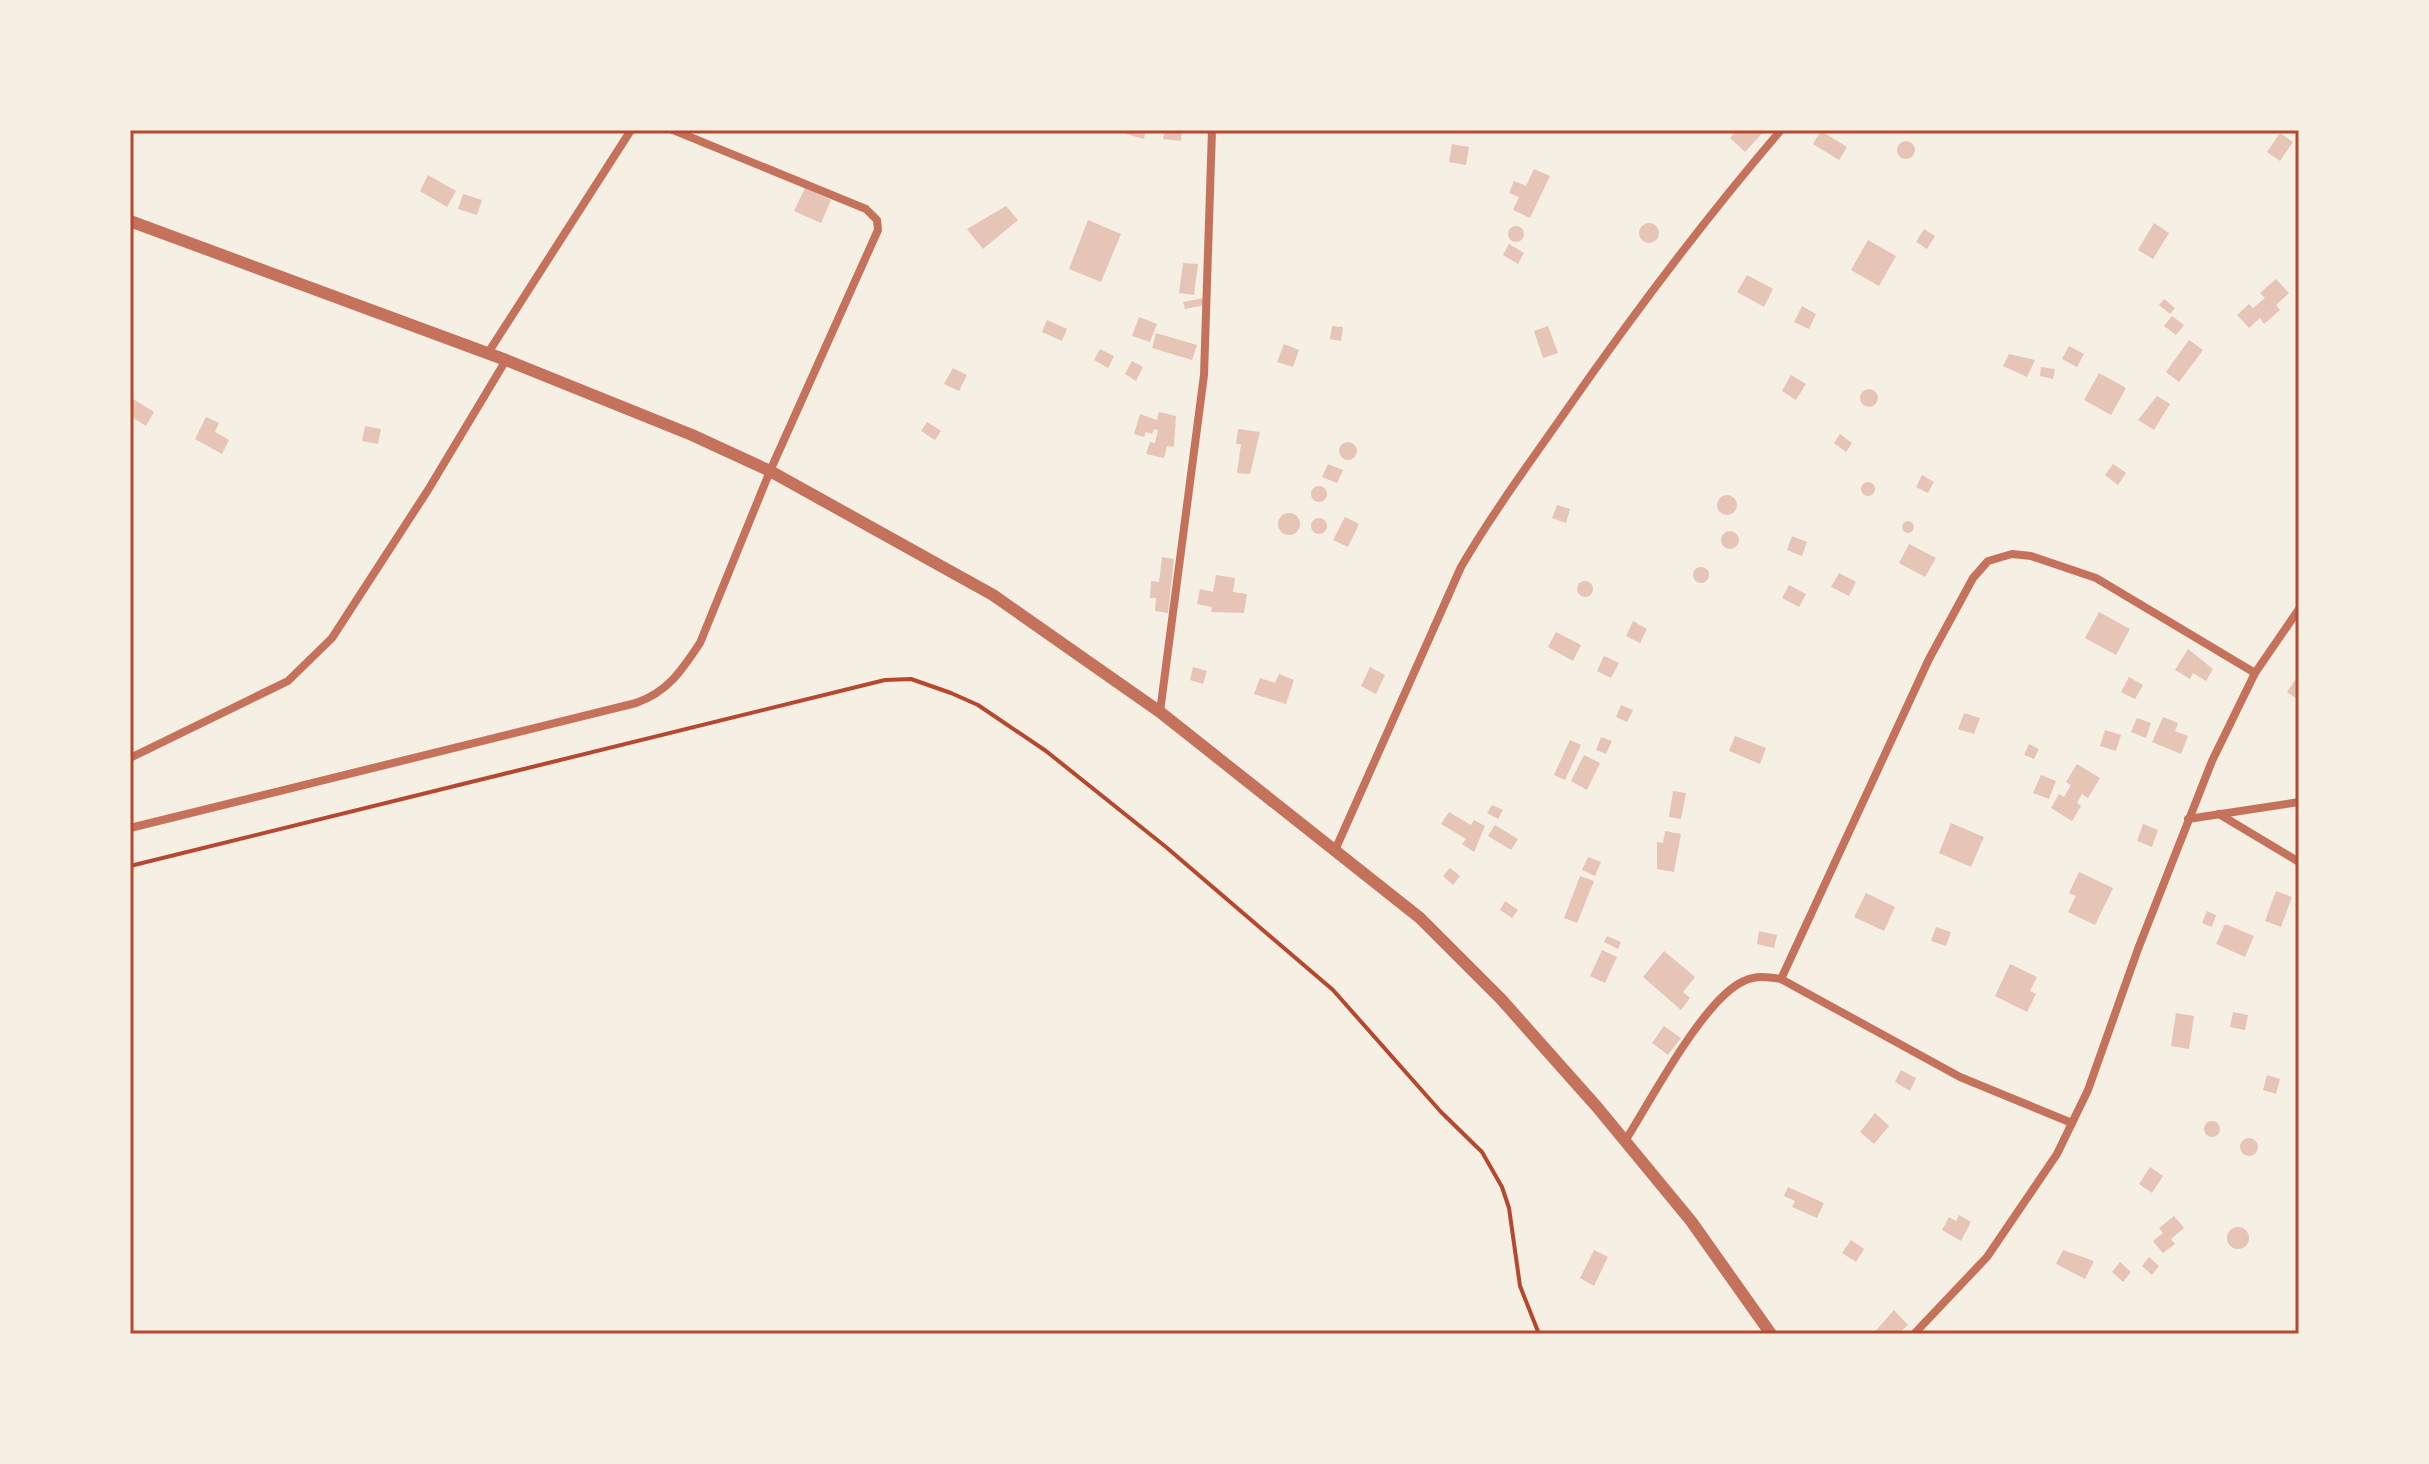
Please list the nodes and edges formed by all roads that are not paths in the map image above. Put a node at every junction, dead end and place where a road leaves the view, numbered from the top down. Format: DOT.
graph roads {
  1 [pos="631,130"];
  2 [pos="673,130"];
  3 [pos="1212,130"];
  4 [pos="1781,130"];
  5 [pos="130,221"];
  6 [pos="488,353"];
  7 [pos="506,360"];
  8 [pos="770,471"];
  9 [pos="2299,609"];
  10 [pos="2255,673"];
  11 [pos="1160,712"];
  12 [pos="130,758"];
  13 [pos="2299,802"];
  14 [pos="2219,814"];
  15 [pos="2188,819"];
  16 [pos="130,828"];
  17 [pos="1336,848"];
  18 [pos="2299,862"];
  19 [pos="1781,979"];
  20 [pos="2072,1123"];
  21 [pos="1625,1141"];
  22 [pos="1771,1334"];
  23 [pos="1914,1334"];
  1 -- 6 [label="street"];
  2 -- 8 [label="street"];
  3 -- 11 [label="street"];
  4 -- 17 [label="street"];
  5 -- 6 [label="street"];
  6 -- 7 [label="street"];
  7 -- 8 [label="street"];
  7 -- 12 [label="street"];
  8 -- 11 [label="street"];
  8 -- 16 [label="street"];
  9 -- 10 [label="street"];
  10 -- 15 [label="street"];
  10 -- 19 [label="street"];
  11 -- 17 [label="street"];
  13 -- 14 [label="street"];
  14 -- 15 [label="street"];
  14 -- 18 [label="street"];
  15 -- 20 [label="street"];
  17 -- 21 [label="street"];
  19 -- 20 [label="street"];
  19 -- 21 [label="street"];
  20 -- 23 [label="street"];
  21 -- 22 [label="street"];
}
